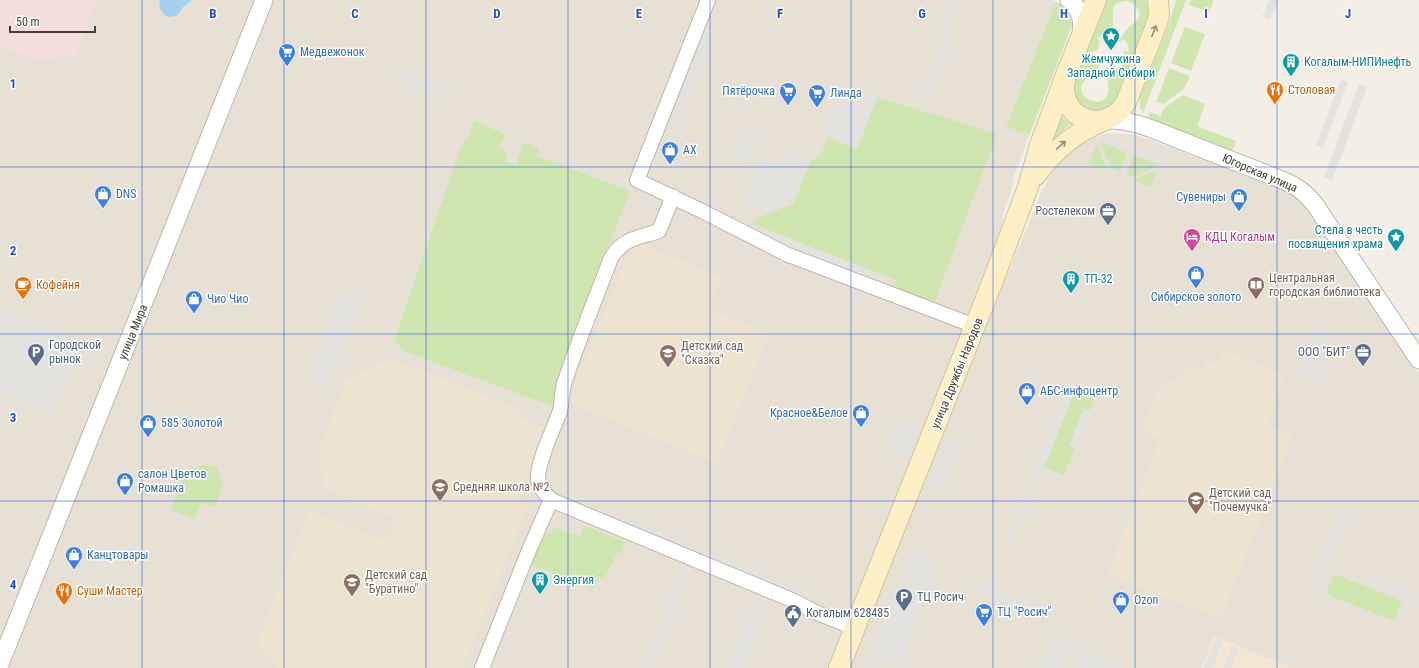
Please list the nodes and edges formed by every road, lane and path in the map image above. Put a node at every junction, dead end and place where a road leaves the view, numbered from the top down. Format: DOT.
graph roads {
  1 [pos="264,0"];
  2 [pos="708,0"];
  3 [pos="1069,0"];
  4 [pos="1096,0"];
  5 [pos="1159,2"];
  6 [pos="1081,39"];
  7 [pos="1066,74"];
  8 [pos="1131,91"];
  9 [pos="1106,120"];
  10 [pos="1160,132"];
  11 [pos="1028,186"];
  12 [pos="673,196"];
  13 [pos="975,326"];
  14 [pos="1419,360"];
  15 [pos="551,500"];
  16 [pos="855,628"];
  17 [pos="0,664"];
  18 [pos="482,668"];
  19 [pos="839,668"];
  1 -- 17 [label="street, улица Мира"];
  2 -- 12 [label="street"];
  3 -- 6 [label="street"];
  4 -- 6 [label="main road, улица Дружбы Народов"];
  8 -- 5 [label="main road, one-way"];
  6 -- 7 [label="main road, улица Дружбы Народов"];
  7 -- 9 [label="main road, улица Дружбы Народов"];
  7 -- 11 [label="main road, улица Дружбы Народов"];
  8 -- 9 [label="main road"];
  8 -- 10 [label="street"];
  9 -- 10 [label="street"];
  11 -- 9 [label="main road, one-way"];
  10 -- 14 [label="street, Югорская улица"];
  11 -- 13 [label="main road, улица Дружбы Народов"];
  12 -- 13 [label="street"];
  12 -- 15 [label="street"];
  13 -- 16 [label="main road, улица Дружбы Народов"];
  15 -- 16 [label="street"];
  15 -- 18 [label="street"];
  16 -- 19 [label="main road, улица Дружбы Народов"];
}
